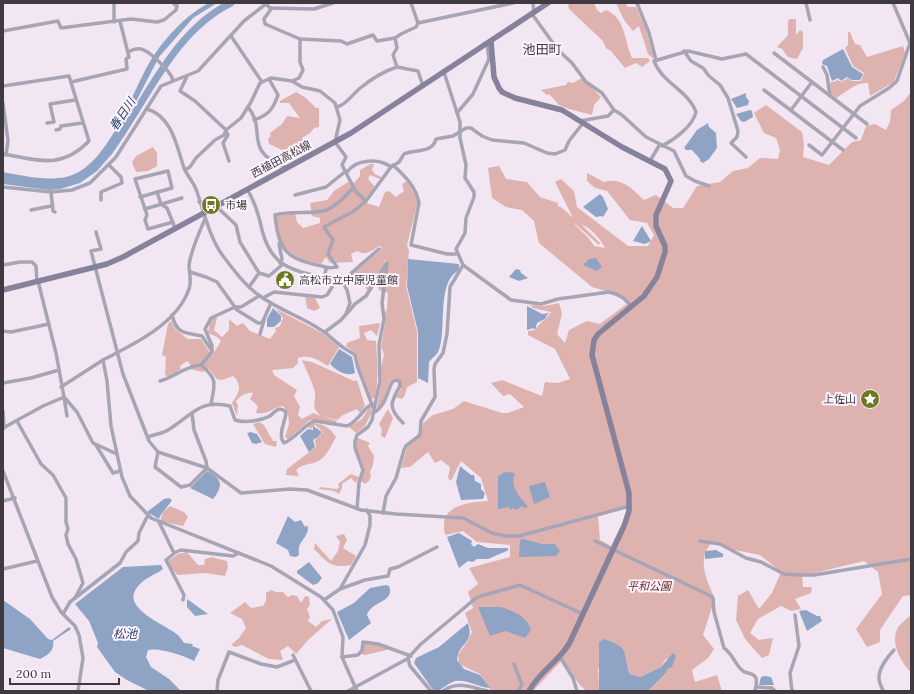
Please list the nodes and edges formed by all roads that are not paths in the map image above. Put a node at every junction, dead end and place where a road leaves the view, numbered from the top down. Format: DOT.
graph roads {
  1 [pos="114,3"];
  2 [pos="173,3"];
  3 [pos="267,3"];
  4 [pos="333,3"];
  5 [pos="411,3"];
  6 [pos="513,3"];
  7 [pos="533,3"];
  8 [pos="548,3"];
  9 [pos="637,3"];
  10 [pos="806,3"];
  11 [pos="893,3"];
  12 [pos="270,8"];
  13 [pos="533,13"];
  14 [pos="810,20"];
  15 [pos="120,21"];
  16 [pos="114,22"];
  17 [pos="418,23"];
  18 [pos="3,31"];
  19 [pos="231,36"];
  20 [pos="395,38"];
  21 [pos="300,39"];
  22 [pos="489,42"];
  23 [pos="684,51"];
  24 [pos="128,52"];
  25 [pos="774,53"];
  26 [pos="656,60"];
  27 [pos="397,67"];
  28 [pos="823,67"];
  29 [pos="444,72"];
  30 [pos="187,76"];
  31 [pos="269,79"];
  32 [pos="173,80"];
  33 [pos="292,81"];
  34 [pos="71,82"];
  35 [pos="262,82"];
  36 [pos="812,82"];
  37 [pos="3,86"];
  38 [pos="423,86"];
  39 [pos="764,90"];
  40 [pos="802,96"];
  41 [pos="830,96"];
  42 [pos="75,100"];
  43 [pos="3,103"];
  44 [pos="248,107"];
  45 [pos="337,107"];
  46 [pos="147,109"];
  47 [pos="614,110"];
  48 [pos="791,110"];
  49 [pos="457,113"];
  50 [pos="854,114"];
  51 [pos="254,120"];
  52 [pos="582,122"];
  53 [pos="47,123"];
  54 [pos="82,123"];
  55 [pos="867,124"];
  56 [pos="843,128"];
  57 [pos="56,130"];
  58 [pos="226,130"];
  59 [pos="460,132"];
  60 [pos="856,138"];
  61 [pos="335,142"];
  62 [pos="832,142"];
  63 [pos="809,144"];
  64 [pos="661,145"];
  65 [pos="843,150"];
  66 [pos="4,155"];
  67 [pos="746,157"];
  68 [pos="229,161"];
  69 [pos="650,161"];
  70 [pos="109,166"];
  71 [pos="392,166"];
  72 [pos="287,168"];
  73 [pos="185,170"];
  74 [pos="346,171"];
  75 [pos="709,186"];
  76 [pos="3,187"];
  77 [pos="354,188"];
  78 [pos="247,189"];
  79 [pos="51,192"];
  80 [pos="157,192"];
  81 [pos="295,195"];
  82 [pos="140,197"];
  83 [pos="182,198"];
  84 [pos="101,200"];
  85 [pos="366,201"];
  86 [pos="199,202"];
  87 [pos="161,204"];
  88 [pos="51,206"];
  89 [pos="213,207"];
  90 [pos="31,210"];
  91 [pos="145,210"];
  92 [pos="55,212"];
  93 [pos="204,216"];
  94 [pos="173,222"];
  95 [pos="175,228"];
  96 [pos="96,232"];
  97 [pos="279,241"];
  98 [pos="379,249"];
  99 [pos="456,254"];
  100 [pos="281,264"];
  101 [pos="3,265"];
  102 [pos="463,265"];
  103 [pos="96,267"];
  104 [pos="326,268"];
  105 [pos="190,272"];
  106 [pos="259,272"];
  107 [pos="325,277"];
  108 [pos="38,281"];
  109 [pos="342,281"];
  110 [pos="334,284"];
  111 [pos="249,287"];
  112 [pos="3,290"];
  113 [pos="261,297"];
  114 [pos="272,303"];
  115 [pos="235,307"];
  116 [pos="632,307"];
  117 [pos="172,315"];
  118 [pos="345,315"];
  119 [pos="264,319"];
  120 [pos="49,324"];
  121 [pos="3,332"];
  122 [pos="325,332"];
  123 [pos="260,334"];
  124 [pos="212,352"];
  125 [pos="117,353"];
  126 [pos="103,360"];
  127 [pos="201,365"];
  128 [pos="59,370"];
  129 [pos="160,381"];
  130 [pos="3,382"];
  131 [pos="62,387"];
  132 [pos="64,397"];
  133 [pos="211,404"];
  134 [pos="372,404"];
  135 [pos="3,411"];
  136 [pos="374,412"];
  137 [pos="192,413"];
  138 [pos="67,416"];
  139 [pos="17,421"];
  140 [pos="403,423"];
  141 [pos="3,428"];
  142 [pos="148,437"];
  143 [pos="96,446"];
  144 [pos="158,452"];
  145 [pos="117,454"];
  146 [pos="207,468"];
  147 [pos="3,471"];
  148 [pos="120,471"];
  149 [pos="14,498"];
  150 [pos="3,501"];
  151 [pos="630,506"];
  152 [pos="357,508"];
  153 [pos="367,510"];
  154 [pos="383,512"];
  155 [pos="147,517"];
  156 [pos="159,522"];
  157 [pos="595,541"];
  158 [pos="700,541"];
  159 [pos="437,547"];
  160 [pos="613,550"];
  161 [pos="174,553"];
  162 [pos="239,553"];
  163 [pos="911,559"];
  164 [pos="37,561"];
  165 [pos="3,569"];
  166 [pos="340,589"];
  167 [pos="75,598"];
  168 [pos="184,600"];
  169 [pos="324,600"];
  170 [pos="63,614"];
  171 [pos="583,614"];
  172 [pos="795,615"];
  173 [pos="894,650"];
  174 [pos="293,655"];
  175 [pos="342,657"];
  176 [pos="409,657"];
  177 [pos="560,657"];
  178 [pos="295,660"];
  179 [pos="514,664"];
  180 [pos="356,689"];
  181 [pos="756,689"];
  182 [pos="78,691"];
  183 [pos="217,691"];
  184 [pos="311,691"];
  185 [pos="348,691"];
  186 [pos="431,691"];
  187 [pos="443,691"];
  188 [pos="488,691"];
  189 [pos="518,691"];
  190 [pos="528,691"];
  191 [pos="577,691"];
  192 [pos="775,691"];
  193 [pos="792,691"];
  194 [pos="883,691"];
  1 -- 16 [label="street"];
  2 -- 15 [label="street"];
  3 -- 12 [label="street"];
  3 -- 19 [label="street"];
  4 -- 12 [label="street"];
  5 -- 17 [label="street"];
  6 -- 17 [label="street"];
  7 -- 13 [label="street"];
  8 -- 13 [label="street, 西植田高松線"];
  9 -- 26 [label="street"];
  10 -- 14 [label="street"];
  11 -- 50 [label="street"];
  12 -- 21 [label="street"];
  13 -- 22 [label="street, 西植田高松線"];
  13 -- 47 [label="street"];
  15 -- 16 [label="street"];
  15 -- 24 [label="street"];
  16 -- 18 [label="street"];
  17 -- 20 [label="street"];
  19 -- 30 [label="street"];
  19 -- 35 [label="street"];
  20 -- 21 [label="street"];
  20 -- 27 [label="street"];
  21 -- 33 [label="street"];
  22 -- 29 [label="street, 西植田高松線"];
  22 -- 49 [label="street"];
  22 -- 52 [label="street"];
  23 -- 26 [label="street"];
  23 -- 40 [label="street"];
  23 -- 67 [label="street"];
  24 -- 32 [label="street"];
  24 -- 34 [label="street"];
  25 -- 36 [label="street"];
  26 -- 64 [label="street"];
  27 -- 38 [label="street"];
  27 -- 45 [label="street"];
  28 -- 41 [label="street"];
  29 -- 38 [label="street, 西植田高松線"];
  29 -- 49 [label="street"];
  30 -- 32 [label="street"];
  30 -- 58 [label="street"];
  31 -- 33 [label="street"];
  31 -- 35 [label="street"];
  31 -- 51 [label="street"];
  32 -- 46 [label="street"];
  33 -- 45 [label="street"];
  34 -- 37 [label="street"];
  34 -- 42 [label="street"];
  35 -- 44 [label="street"];
  36 -- 40 [label="street"];
  36 -- 41 [label="street"];
  38 -- 61 [label="street, 西植田高松線"];
  39 -- 48 [label="street"];
  40 -- 48 [label="street"];
  40 -- 56 [label="street"];
  41 -- 50 [label="street"];
  42 -- 53 [label="street"];
  42 -- 54 [label="street"];
  43 -- 66 [label="street"];
  44 -- 51 [label="street"];
  44 -- 58 [label="street"];
  45 -- 61 [label="street"];
  46 -- 70 [label="street"];
  46 -- 73 [label="street"];
  47 -- 52 [label="street"];
  47 -- 64 [label="street"];
  48 -- 62 [label="street"];
  49 -- 59 [label="street"];
  50 -- 55 [label="street"];
  50 -- 56 [label="street"];
  51 -- 72 [label="street"];
  52 -- 59 [label="street"];
  52 -- 69 [label="street"];
  54 -- 57 [label="street"];
  54 -- 66 [label="street"];
  56 -- 60 [label="street"];
  56 -- 62 [label="street"];
  58 -- 68 [label="street"];
  58 -- 73 [label="street"];
  59 -- 71 [label="street"];
  59 -- 99 [label="street"];
  61 -- 72 [label="street, 西植田高松線"];
  61 -- 74 [label="street"];
  62 -- 63 [label="street"];
  62 -- 65 [label="street"];
  64 -- 69 [label="street"];
  64 -- 75 [label="street"];
  69 -- 116 [label="street"];
  70 -- 79 [label="street"];
  70 -- 84 [label="street"];
  71 -- 74 [label="street"];
  71 -- 85 [label="street"];
  71 -- 99 [label="street"];
  72 -- 78 [label="street, 西植田高松線"];
  73 -- 86 [label="street"];
  74 -- 77 [label="street"];
  74 -- 81 [label="street"];
  76 -- 79 [label="street"];
  77 -- 85 [label="street"];
  77 -- 97 [label="street"];
  78 -- 89 [label="street, 西植田高松線"];
  78 -- 100 [label="street"];
  79 -- 88 [label="street"];
  80 -- 82 [label="street"];
  80 -- 82 [label="street"];
  80 -- 87 [label="street"];
  82 -- 91 [label="street"];
  83 -- 87 [label="street"];
  85 -- 104 [label="street"];
  86 -- 89 [label="street"];
  86 -- 93 [label="street"];
  87 -- 91 [label="street"];
  87 -- 94 [label="street"];
  88 -- 90 [label="street"];
  88 -- 92 [label="street"];
  89 -- 93 [label="street, 西植田高松線"];
  89 -- 106 [label="street"];
  91 -- 94 [label="street"];
  93 -- 95 [label="street, 西植田高松線"];
  93 -- 105 [label="street"];
  93 -- 111 [label="street"];
  94 -- 95 [label="street"];
  95 -- 103 [label="street, 西植田高松線"];
  96 -- 103 [label="street"];
  97 -- 100 [label="street"];
  97 -- 104 [label="street"];
  98 -- 109 [label="street"];
  99 -- 102 [label="street"];
  100 -- 106 [label="street"];
  100 -- 107 [label="street"];
  101 -- 108 [label="street"];
  102 -- 116 [label="street"];
  102 -- 154 [label="street"];
  103 -- 108 [label="street, 西植田高松線"];
  103 -- 125 [label="street"];
  104 -- 107 [label="street"];
  105 -- 115 [label="street"];
  105 -- 117 [label="street"];
  106 -- 111 [label="street"];
  107 -- 110 [label="street"];
  108 -- 112 [label="street, 西植田高松線"];
  108 -- 120 [label="street"];
  109 -- 110 [label="street"];
  109 -- 118 [label="street"];
  110 -- 113 [label="street"];
  111 -- 113 [label="street"];
  113 -- 114 [label="street"];
  113 -- 115 [label="street"];
  114 -- 119 [label="street"];
  114 -- 122 [label="street"];
  115 -- 119 [label="street"];
  115 -- 124 [label="street"];
  116 -- 151 [label="street"];
  117 -- 124 [label="street"];
  117 -- 125 [label="street"];
  118 -- 122 [label="street"];
  118 -- 136 [label="street"];
  119 -- 123 [label="street"];
  120 -- 121 [label="street"];
  120 -- 128 [label="street"];
  122 -- 134 [label="street"];
  124 -- 127 [label="street"];
  125 -- 126 [label="street"];
  125 -- 142 [label="street"];
  126 -- 131 [label="street"];
  126 -- 145 [label="street"];
  127 -- 129 [label="street"];
  127 -- 133 [label="street"];
  128 -- 130 [label="street"];
  128 -- 131 [label="street"];
  131 -- 132 [label="street"];
  132 -- 138 [label="street"];
  132 -- 139 [label="street"];
  132 -- 143 [label="street"];
  133 -- 134 [label="street"];
  133 -- 137 [label="street"];
  134 -- 136 [label="street"];
  135 -- 141 [label="street"];
  136 -- 140 [label="street"];
  136 -- 152 [label="street"];
  137 -- 142 [label="street"];
  137 -- 146 [label="street"];
  139 -- 141 [label="street"];
  139 -- 167 [label="street"];
  142 -- 144 [label="street"];
  143 -- 145 [label="street"];
  143 -- 148 [label="street"];
  144 -- 146 [label="street"];
  144 -- 146 [label="street"];
  145 -- 148 [label="street"];
  146 -- 152 [label="street"];
  147 -- 149 [label="street"];
  148 -- 156 [label="street"];
  149 -- 150 [label="street"];
  149 -- 164 [label="street"];
  151 -- 154 [label="street"];
  151 -- 160 [label="street"];
  152 -- 153 [label="street"];
  153 -- 154 [label="street"];
  153 -- 166 [label="street"];
  155 -- 167 [label="street"];
  156 -- 161 [label="street"];
  156 -- 162 [label="street"];
  157 -- 160 [label="street"];
  158 -- 163 [label="street"];
  159 -- 166 [label="street"];
  160 -- 171 [label="street"];
  160 -- 181 [label="street"];
  161 -- 162 [label="street"];
  161 -- 168 [label="street"];
  162 -- 169 [label="street"];
  164 -- 165 [label="street"];
  164 -- 170 [label="street"];
  166 -- 169 [label="street"];
  167 -- 170 [label="street"];
  169 -- 175 [label="street"];
  170 -- 182 [label="street"];
  171 -- 176 [label="street"];
  171 -- 177 [label="street"];
  172 -- 193 [label="street"];
  173 -- 194 [label="street"];
  174 -- 178 [label="street"];
  175 -- 176 [label="street"];
  175 -- 180 [label="street"];
  176 -- 180 [label="street"];
  176 -- 186 [label="street"];
  177 -- 190 [label="street"];
  177 -- 191 [label="street"];
  178 -- 183 [label="street"];
  178 -- 184 [label="street"];
  179 -- 189 [label="street"];
  180 -- 185 [label="street"];
  181 -- 192 [label="street"];
  187 -- 188 [label="street"];
}
